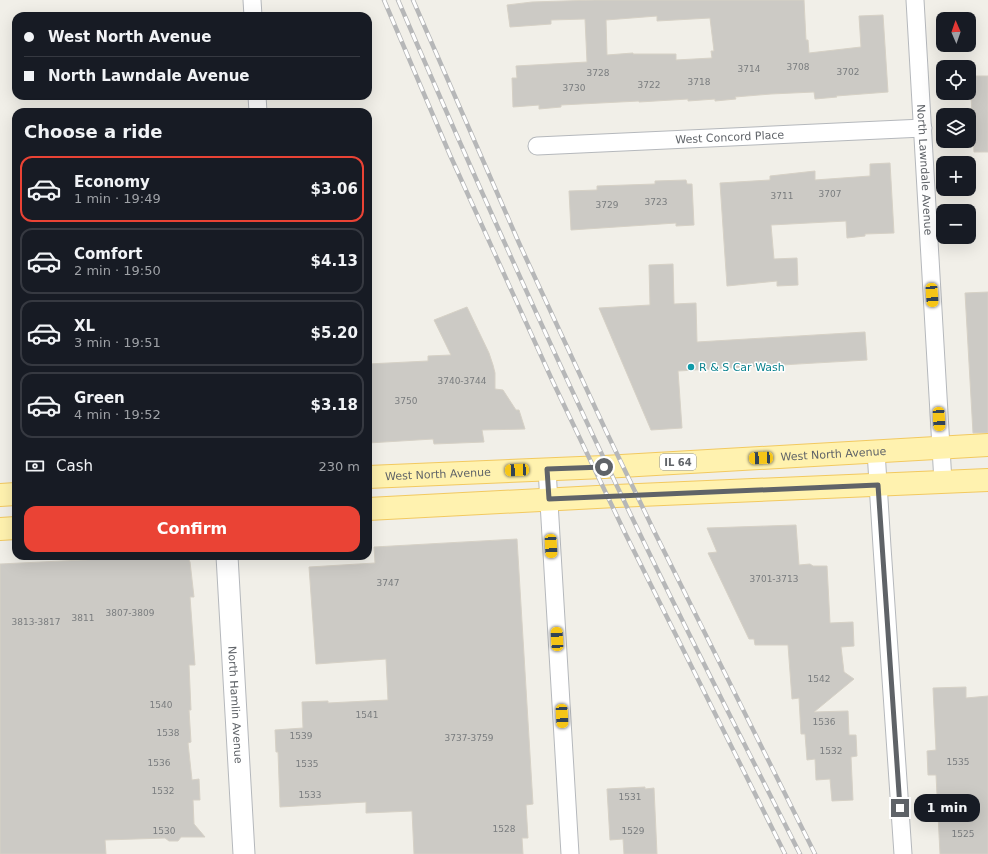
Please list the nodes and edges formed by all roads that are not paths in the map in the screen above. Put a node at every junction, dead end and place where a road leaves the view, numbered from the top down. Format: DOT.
graph roads {
  1 [pos="252,0"];
  2 [pos="915,0"];
  3 [pos="253,12"];
  4 [pos="923,128"];
  5 [pos="536,146"];
  6 [pos="988,445"];
  7 [pos="940,447"];
  8 [pos="876,451"];
  9 [pos="547,469"];
  10 [pos="372,477"];
  11 [pos="988,480"];
  12 [pos="943,482"];
  13 [pos="878,485"];
  14 [pos="12,494"];
  15 [pos="0,495"];
  16 [pos="549,499"];
  17 [pos="372,509"];
  18 [pos="0,528"];
  19 [pos="12,528"];
  20 [pos="227,560"];
  21 [pos="244,854"];
  22 [pos="570,854"];
  23 [pos="904,854"];
  1 -- 3 [label="street"];
  2 -- 4 [label="street, North Lawndale Avenue"];
  4 -- 5 [label="street, West Concord Place"];
  4 -- 7 [label="street, North Lawndale Avenue"];
  6 -- 7 [label="main road, West North Avenue / IL 64"];
  7 -- 8 [label="main road, West North Avenue / IL 64"];
  7 -- 12 [label="street, North Lawndale Avenue"];
  8 -- 9 [label="main road, West North Avenue / IL 64"];
  8 -- 13 [label="street"];
  9 -- 10 [label="main road, West North Avenue / IL 64"];
  9 -- 16 [label="street"];
  11 -- 12 [label="main road"];
  12 -- 13 [label="main road"];
  13 -- 16 [label="main road"];
  13 -- 23 [label="street"];
  14 -- 15 [label="main road"];
  16 -- 17 [label="main road"];
  16 -- 22 [label="street"];
  18 -- 19 [label="main road"];
  20 -- 21 [label="street, North Hamlin Avenue"];
}
